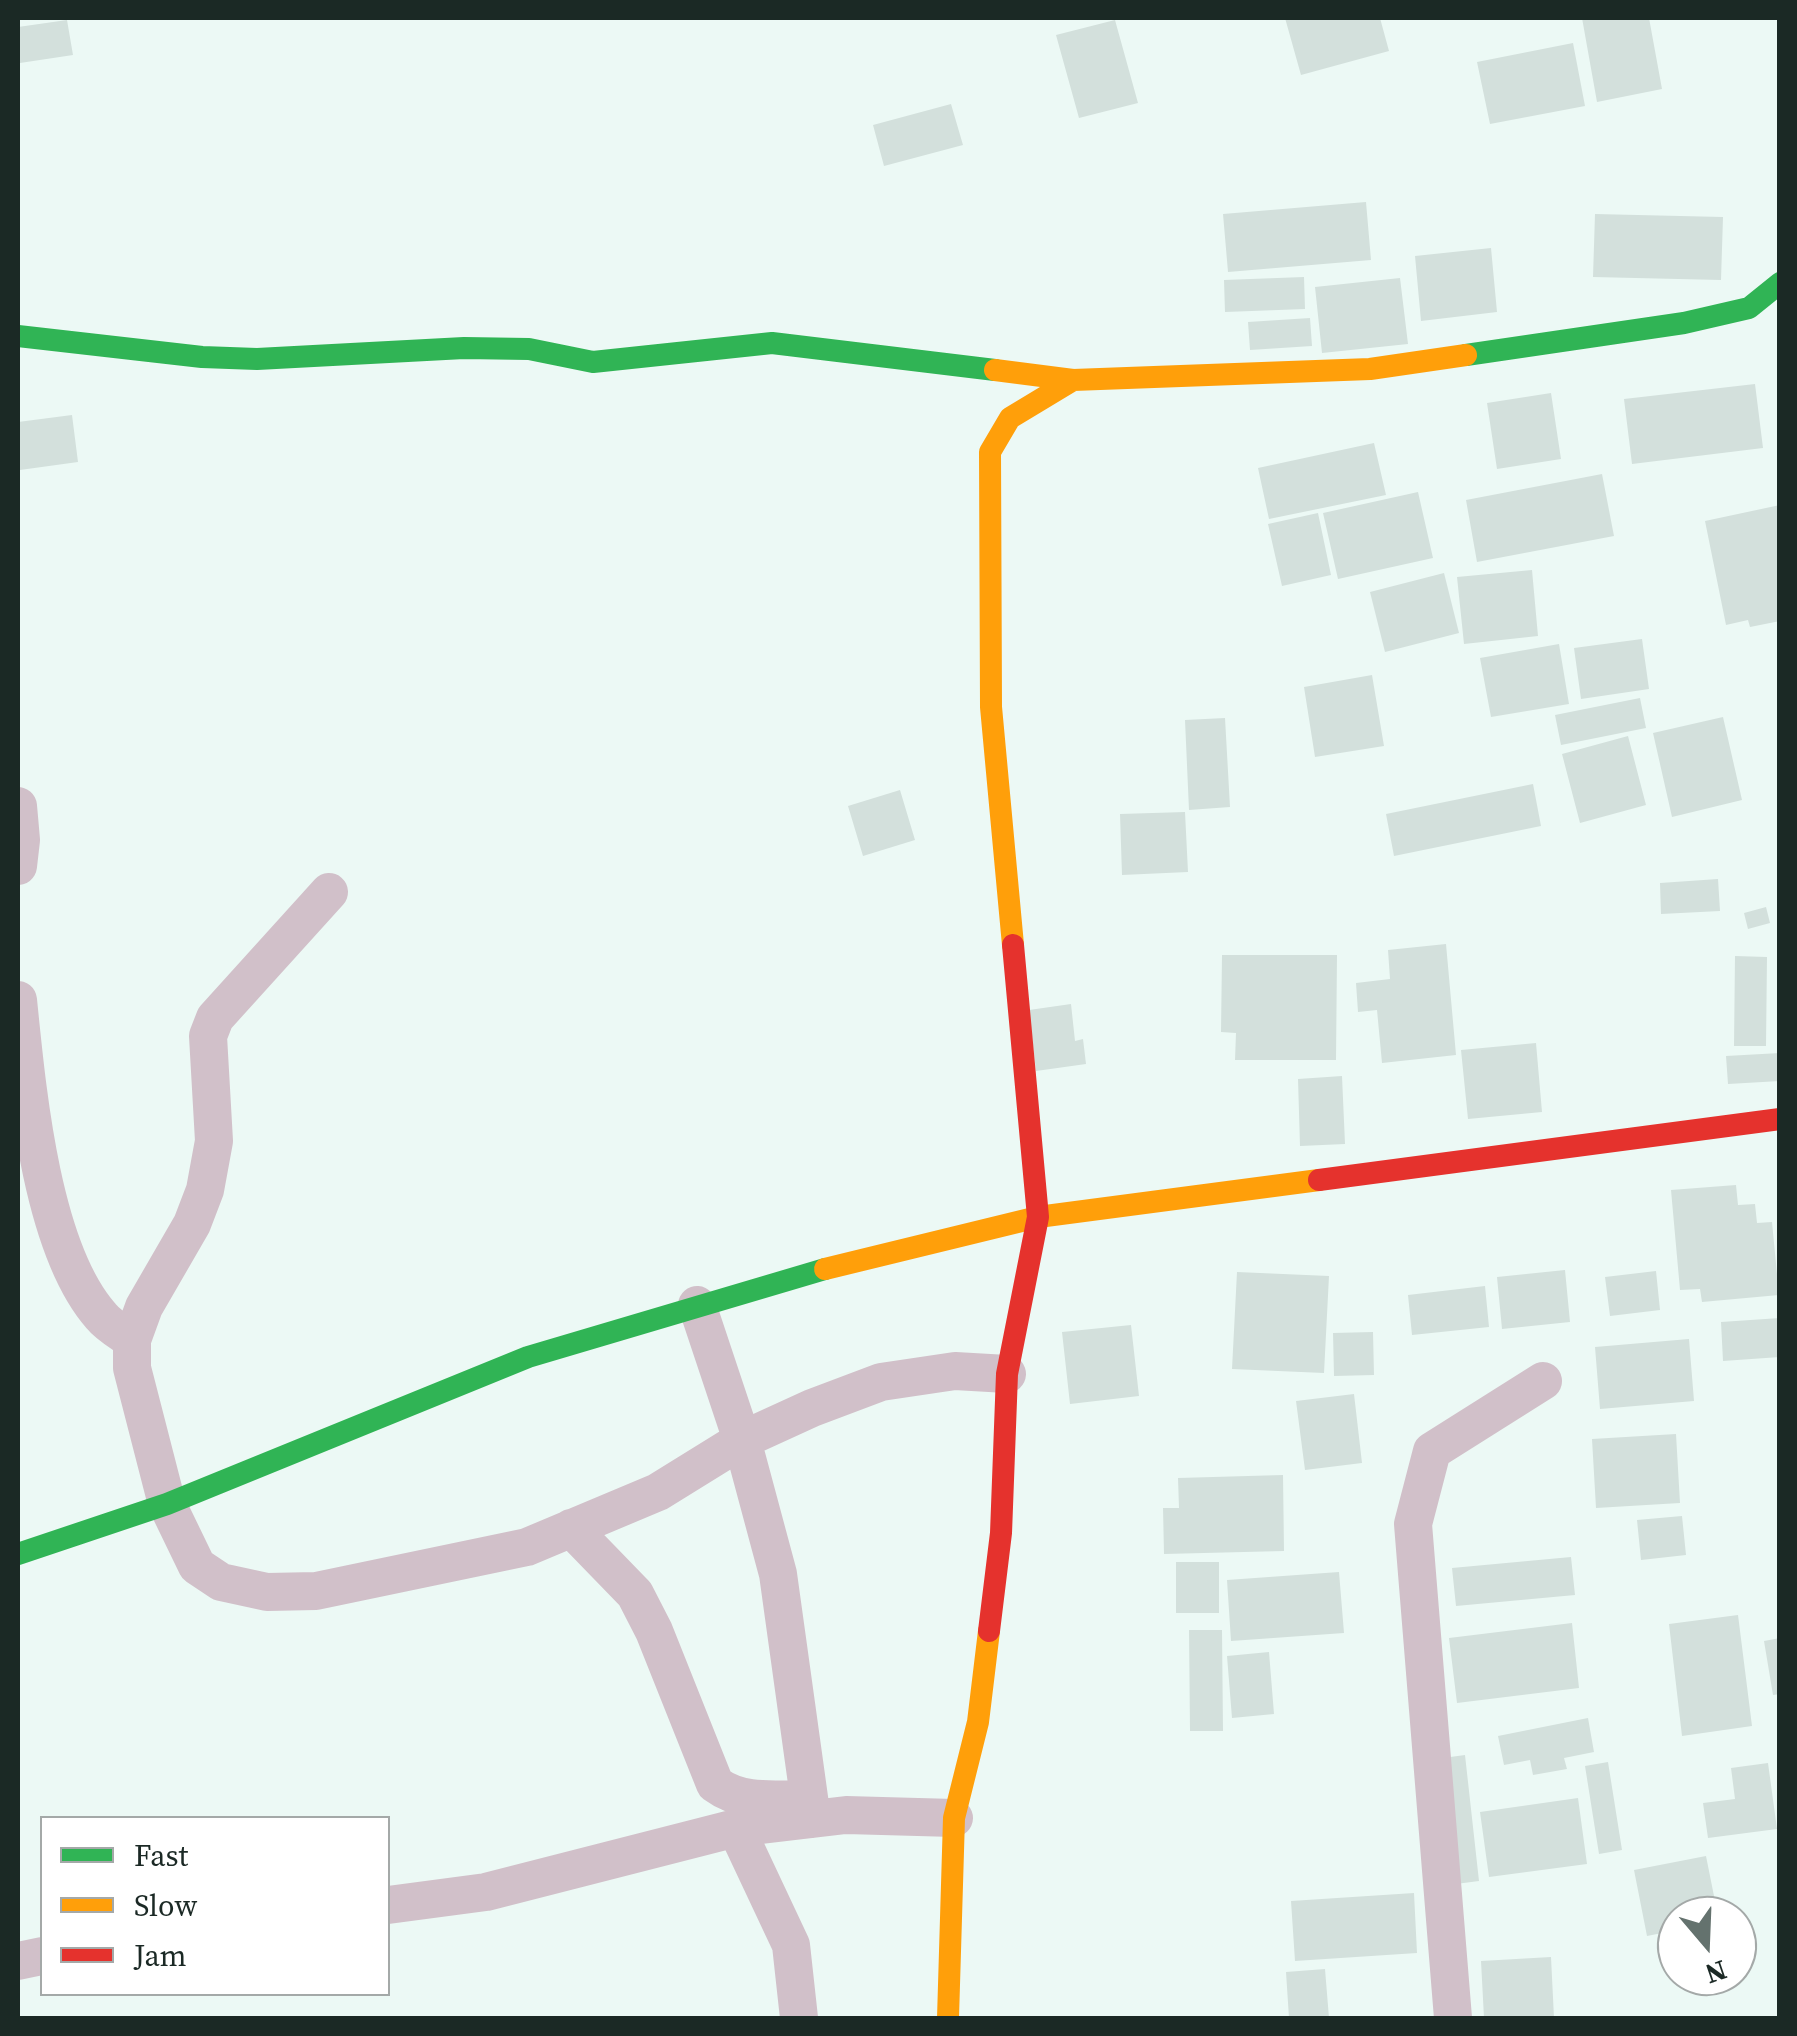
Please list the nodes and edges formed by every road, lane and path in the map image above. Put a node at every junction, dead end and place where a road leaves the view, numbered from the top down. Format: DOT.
graph roads {
  1 [pos="1780,282"];
  2 [pos="18,336"];
  3 [pos="1073,380"];
  4 [pos="18,806"];
  5 [pos="18,866"];
  6 [pos="329,892"];
  7 [pos="18,1000"];
  8 [pos="1780,1119"];
  9 [pos="1038,1217"];
  10 [pos="697,1305"];
  11 [pos="132,1340"];
  12 [pos="1006,1374"];
  13 [pos="1543,1381"];
  14 [pos="742,1440"];
  15 [pos="167,1504"];
  16 [pos="571,1528"];
  17 [pos="18,1554"];
  18 [pos="811,1809"];
  19 [pos="954,1818"];
  20 [pos="736,1828"];
  21 [pos="390,1905"];
  22 [pos="799,2018"];
  23 [pos="948,2018"];
  24 [pos="1453,2018"];
  1 -- 3 [label="street"];
  2 -- 3 [label="street"];
  3 -- 9 [label="street"];
  4 -- 5 [label="street"];
  6 -- 11 [label="street"];
  7 -- 11 [label="street"];
  8 -- 9 [label="street"];
  9 -- 10 [label="street"];
  9 -- 12 [label="street"];
  10 -- 14 [label="street"];
  10 -- 15 [label="street"];
  11 -- 15 [label="street"];
  12 -- 14 [label="street"];
  12 -- 19 [label="street"];
  13 -- 24 [label="street"];
  14 -- 16 [label="street"];
  14 -- 18 [label="street"];
  15 -- 16 [label="street"];
  15 -- 17 [label="street"];
  16 -- 18 [label="street"];
  18 -- 19 [label="street"];
  18 -- 20 [label="street"];
  19 -- 23 [label="street"];
  20 -- 21 [label="street"];
  20 -- 22 [label="street"];
}
